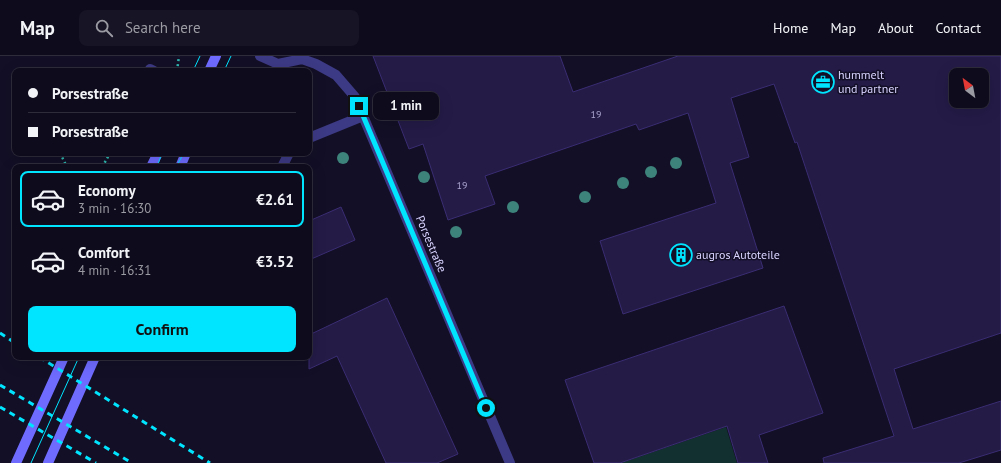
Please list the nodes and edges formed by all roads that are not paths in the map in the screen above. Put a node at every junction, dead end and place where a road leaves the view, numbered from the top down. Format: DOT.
graph roads {
  1 [pos="216,56"];
  2 [pos="260,56"];
  3 [pos="301,58"];
  4 [pos="319,60"];
  5 [pos="210,68"];
  6 [pos="363,116"];
  7 [pos="312,137"];
  8 [pos="63,360"];
  9 [pos="94,360"];
  10 [pos="16,463"];
  11 [pos="48,463"];
  12 [pos="510,463"];
  1 -- 5 [label="main road"];
  2 -- 3 [label="street, Porsestraße"];
  3 -- 4 [label="street, Porsestraße"];
  4 -- 6 [label="street, Porsestraße"];
  6 -- 7 [label="street"];
  6 -- 12 [label="street, Porsestraße"];
  8 -- 10 [label="main road"];
  9 -- 11 [label="main road"];
}
